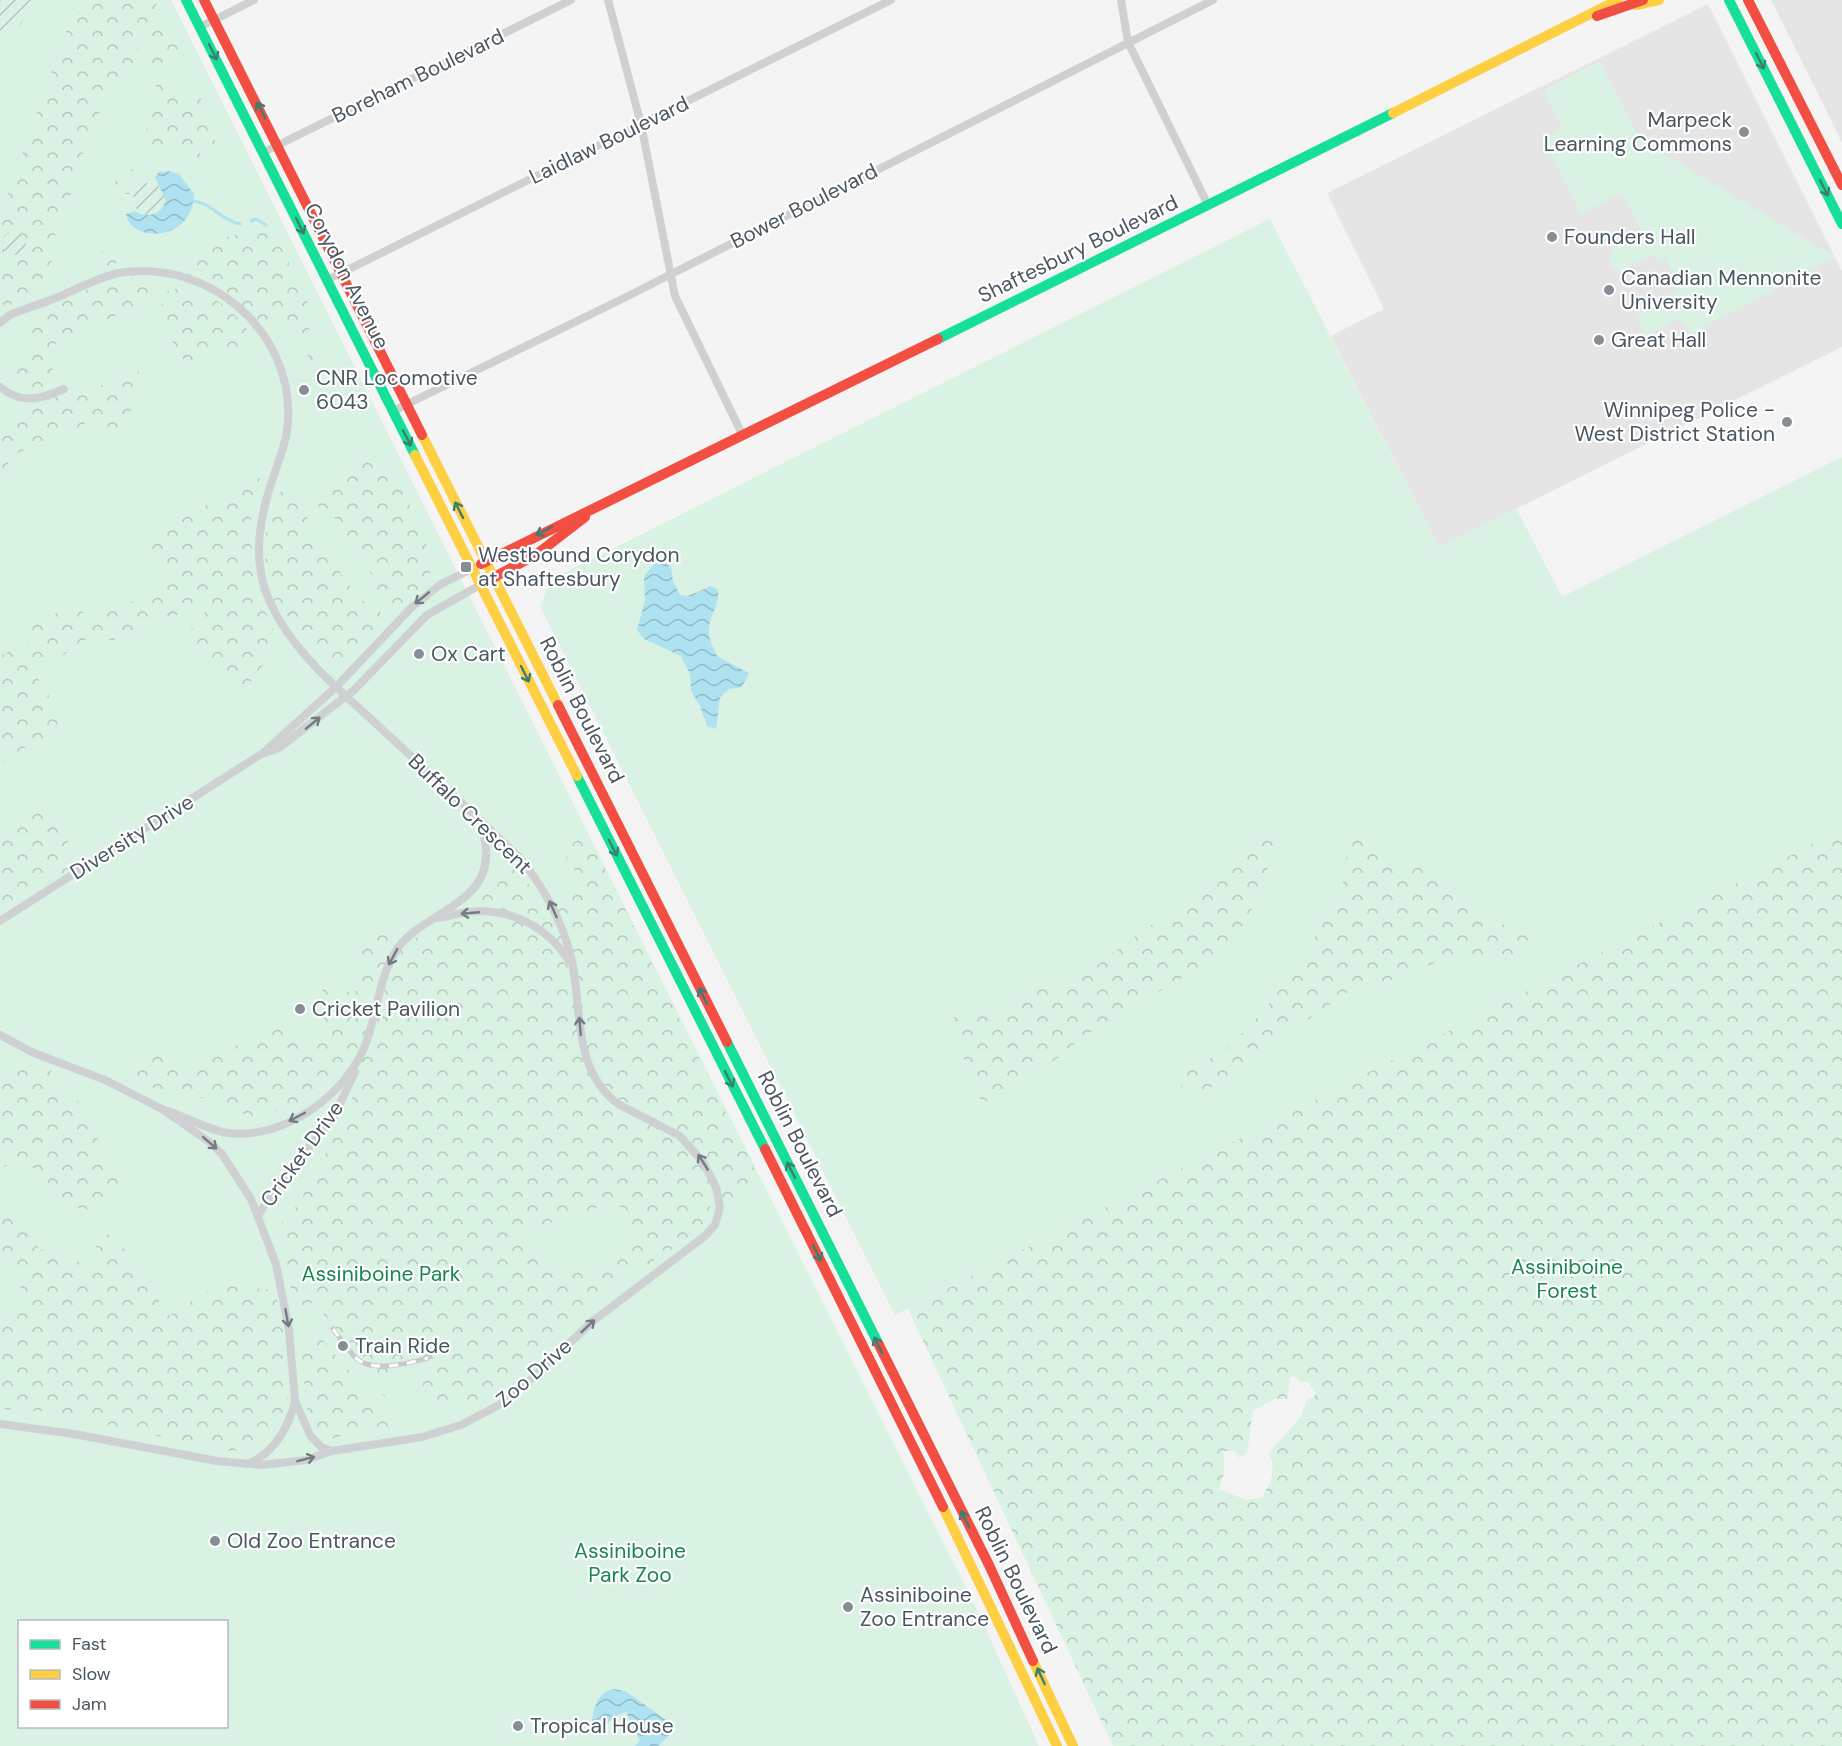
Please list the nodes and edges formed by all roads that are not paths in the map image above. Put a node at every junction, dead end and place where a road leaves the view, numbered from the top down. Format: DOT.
graph roads {
  1 [pos="186,0"];
  2 [pos="204,0"];
  3 [pos="254,0"];
  4 [pos="571,0"];
  5 [pos="608,0"];
  6 [pos="891,0"];
  7 [pos="1121,0"];
  8 [pos="1213,0"];
  9 [pos="1618,0"];
  10 [pos="1643,0"];
  11 [pos="1659,0"];
  12 [pos="1720,0"];
  13 [pos="1751,3"];
  14 [pos="1731,5"];
  15 [pos="1627,7"];
  16 [pos="214,20"];
  17 [pos="1574,22"];
  18 [pos="200,27"];
  19 [pos="1128,42"];
  20 [pos="641,124"];
  21 [pos="279,145"];
  22 [pos="264,152"];
  23 [pos="1842,185"];
  24 [pos="1208,205"];
  25 [pos="1842,224"];
  26 [pos="342,273"];
  27 [pos="670,274"];
  28 [pos="327,280"];
  29 [pos="0,323"];
  30 [pos="0,387"];
  31 [pos="64,389"];
  32 [pos="408,404"];
  33 [pos="393,411"];
  34 [pos="742,434"];
  35 [pos="598,507"];
  36 [pos="486,562"];
  37 [pos="472,569"];
  38 [pos="494,578"];
  39 [pos="480,585"];
  40 [pos="336,687"];
  41 [pos="346,696"];
  42 [pos="263,753"];
  43 [pos="481,821"];
  44 [pos="435,918"];
  45 [pos="0,921"];
  46 [pos="572,964"];
  47 [pos="0,1035"];
  48 [pos="360,1060"];
  49 [pos="162,1109"];
  50 [pos="258,1216"];
  51 [pos="295,1401"];
  52 [pos="0,1424"];
  53 [pos="332,1451"];
  54 [pos="249,1464"];
  55 [pos="1057,1746"];
  56 [pos="1073,1746"];
  1 -- 18 [label="main road, Corydon Avenue"];
  2 -- 16 [label="main road, Corydon Avenue"];
  3 -- 16 [label="street"];
  4 -- 21 [label="street, Boreham Boulevard"];
  5 -- 20 [label="street"];
  6 -- 20 [label="street, Laidlaw Boulevard"];
  7 -- 19 [label="street"];
  8 -- 19 [label="street, Bower Boulevard"];
  9 -- 17 [label="main road, Shaftesbury Boulevard"];
  10 -- 15 [label="main road, Shaftesbury Boulevard"];
  11 -- 15 [label="main road"];
  12 -- 14 [label="main road"];
  13 -- 23 [label="main road"];
  14 -- 25 [label="main road, one-way"];
  15 -- 17 [label="main road, Shaftesbury Boulevard"];
  16 -- 18 [label="street"];
  21 -- 16 [label="main road, Corydon Avenue, one-way"];
  17 -- 24 [label="main road, Shaftesbury Boulevard"];
  18 -- 22 [label="main road, Corydon Avenue, one-way"];
  19 -- 24 [label="street"];
  19 -- 27 [label="street, Bower Boulevard"];
  20 -- 26 [label="street, Laidlaw Boulevard"];
  20 -- 27 [label="street"];
  21 -- 22 [label="street, Boreham Boulevard"];
  21 -- 26 [label="main road, Corydon Avenue"];
  22 -- 28 [label="main road, Corydon Avenue, one-way"];
  24 -- 34 [label="main road, Shaftesbury Boulevard"];
  26 -- 28 [label="street, Laidlaw Boulevard"];
  26 -- 32 [label="main road, Corydon Avenue"];
  27 -- 32 [label="street, Bower Boulevard"];
  27 -- 34 [label="street"];
  28 -- 33 [label="main road, Corydon Avenue"];
  29 -- 40 [label="street, Buffalo Crescent"];
  30 -- 31 [label="street"];
  32 -- 33 [label="street, Bower Boulevard"];
  36 -- 32 [label="main road, Corydon Avenue, one-way"];
  33 -- 37 [label="main road, Corydon Avenue, one-way"];
  34 -- 35 [label="main road, Shaftesbury Boulevard"];
  35 -- 36 [label="main road, Shaftesbury Boulevard, one-way"];
  35 -- 38 [label="main road, Shaftesbury Boulevard"];
  36 -- 37 [label="main road, Shaftesbury Boulevard"];
  36 -- 38 [label="main road, Roblin Boulevard"];
  37 -- 39 [label="main road, Roblin Boulevard"];
  37 -- 40 [label="street, Diversity Drive, one-way"];
  38 -- 39 [label="main road, Shaftesbury Boulevard"];
  56 -- 38 [label="main road, Roblin Boulevard, one-way"];
  39 -- 41 [label="street, Diversity Drive"];
  39 -- 55 [label="main road, Roblin Boulevard, one-way"];
  40 -- 41 [label="street, Buffalo Crescent"];
  40 -- 42 [label="street, Diversity Drive"];
  42 -- 41 [label="street, Diversity Drive, one-way"];
  41 -- 43 [label="street, Buffalo Crescent"];
  42 -- 45 [label="street, Diversity Drive"];
  43 -- 44 [label="street, Cricket Drive"];
  46 -- 43 [label="street, Buffalo Crescent, one-way"];
  46 -- 44 [label="street, Cricket Drive, one-way"];
  44 -- 48 [label="street, Cricket Drive, one-way"];
  53 -- 46 [label="street, Zoo Drive, one-way"];
  47 -- 49 [label="street"];
  48 -- 49 [label="street, Cricket Drive, one-way"];
  48 -- 50 [label="street, Cricket Drive"];
  49 -- 50 [label="street, one-way"];
  50 -- 51 [label="street, one-way"];
  51 -- 53 [label="street"];
  51 -- 54 [label="street"];
  52 -- 54 [label="street, Zoo Drive"];
  54 -- 53 [label="street, Zoo Drive, one-way"];
}
